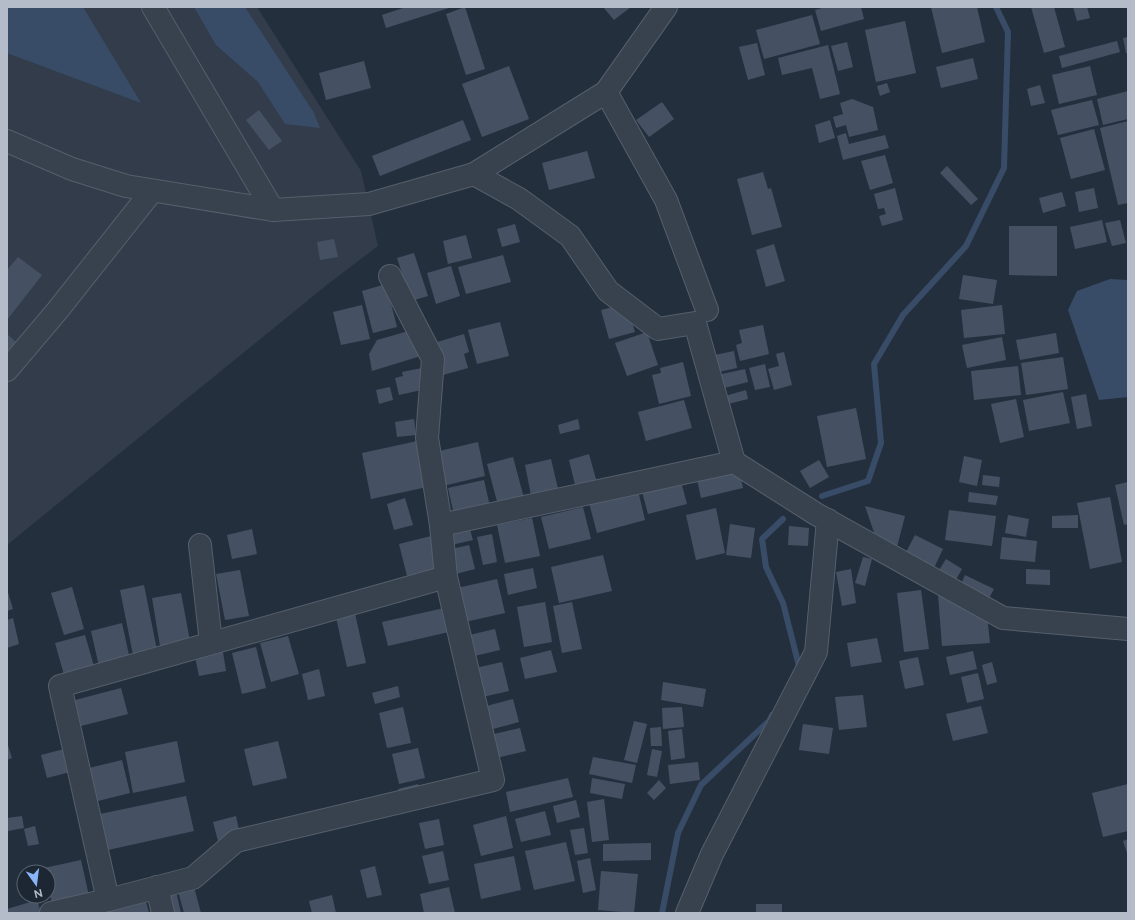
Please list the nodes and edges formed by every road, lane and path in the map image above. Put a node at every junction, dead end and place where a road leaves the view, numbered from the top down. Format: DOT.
graph roads {
  1 [pos="153,7"];
  2 [pos="666,7"];
  3 [pos="606,92"];
  4 [pos="7,141"];
  5 [pos="474,174"];
  6 [pos="152,191"];
  7 [pos="273,210"];
  8 [pos="390,276"];
  9 [pos="707,310"];
  10 [pos="7,370"];
  11 [pos="734,462"];
  12 [pos="828,520"];
  13 [pos="441,525"];
  14 [pos="200,545"];
  15 [pos="446,576"];
  16 [pos="1128,629"];
  17 [pos="211,643"];
  18 [pos="157,887"];
  19 [pos="108,900"];
  20 [pos="51,913"];
  21 [pos="163,913"];
  22 [pos="688,913"];
  1 -- 7 [label="street"];
  2 -- 3 [label="street"];
  3 -- 5 [label="street"];
  3 -- 9 [label="street"];
  4 -- 6 [label="street"];
  5 -- 7 [label="street"];
  5 -- 11 [label="street"];
  6 -- 7 [label="street"];
  6 -- 10 [label="street"];
  8 -- 13 [label="street"];
  11 -- 12 [label="street"];
  11 -- 13 [label="street"];
  12 -- 16 [label="street"];
  12 -- 22 [label="street"];
  13 -- 15 [label="street"];
  14 -- 17 [label="street"];
  15 -- 17 [label="street"];
  15 -- 18 [label="street"];
  17 -- 19 [label="street"];
  18 -- 19 [label="street"];
  18 -- 21 [label="street"];
  19 -- 20 [label="street"];
}
